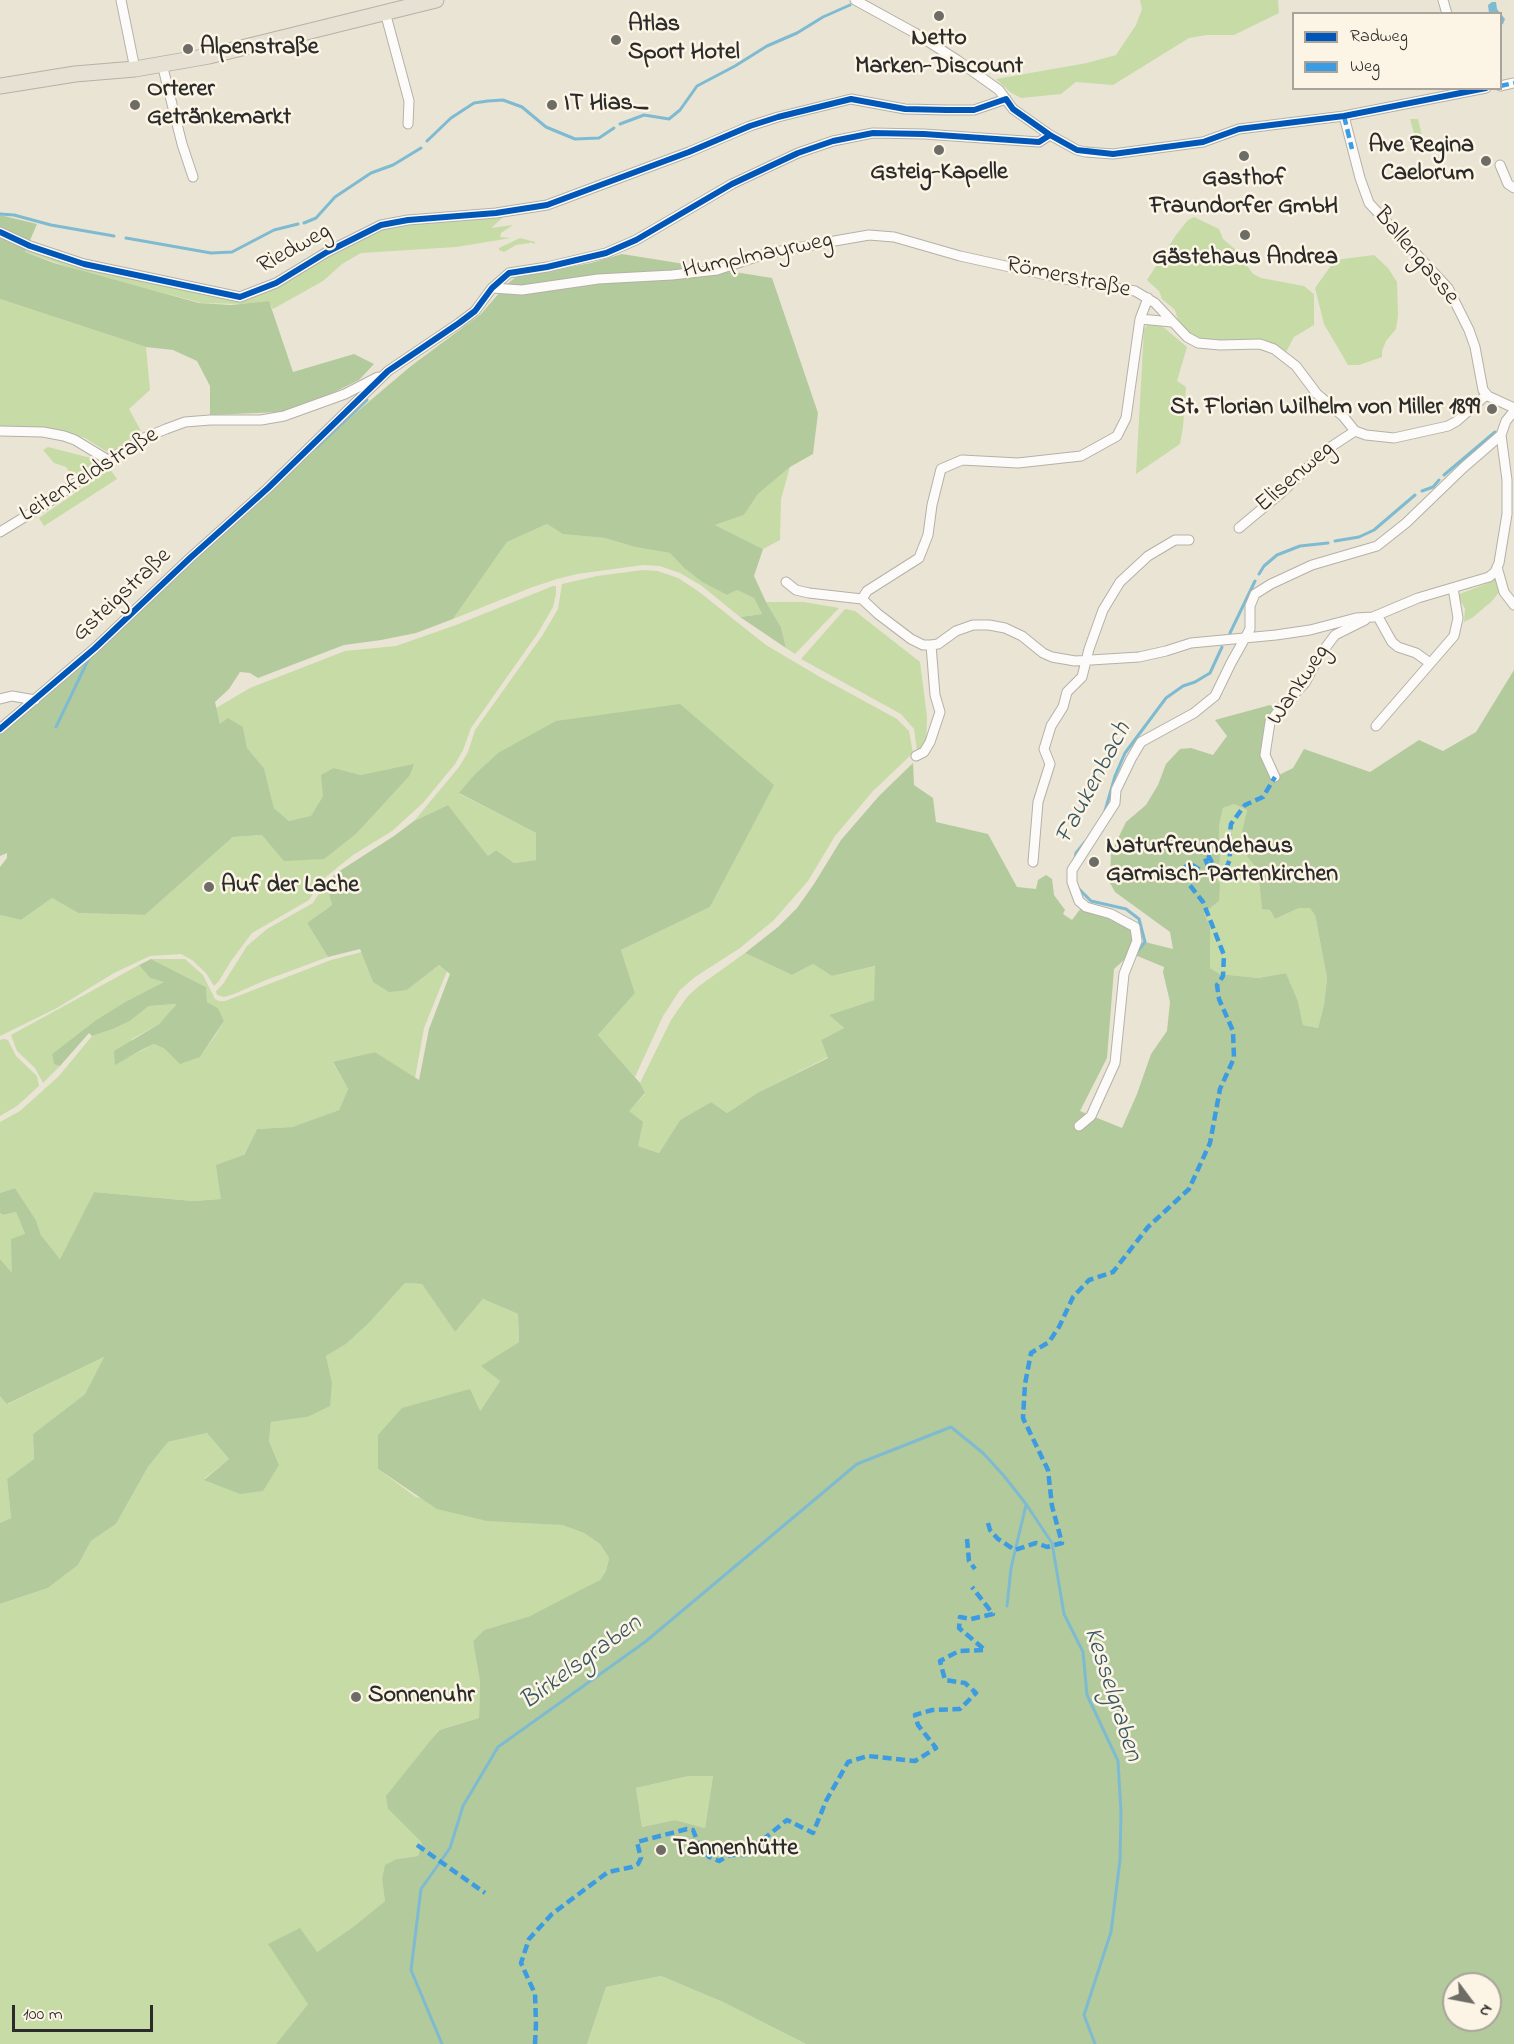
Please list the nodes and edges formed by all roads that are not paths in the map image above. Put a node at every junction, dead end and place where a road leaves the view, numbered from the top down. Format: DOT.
graph roads {
  1 [pos="120,0"];
  2 [pos="436,0"];
  3 [pos="855,0"];
  4 [pos="385,12"];
  5 [pos="162,64"];
  6 [pos="135,69"];
  7 [pos="0,86"];
  8 [pos="1465,90"];
  9 [pos="1006,99"];
  10 [pos="1344,116"];
  11 [pos="408,124"];
  12 [pos="1050,135"];
  13 [pos="1500,165"];
  14 [pos="193,177"];
  15 [pos="1514,188"];
  16 [pos="0,232"];
  17 [pos="915,242"];
  18 [pos="492,288"];
  19 [pos="1148,298"];
  20 [pos="1140,319"];
  21 [pos="1172,322"];
  22 [pos="388,371"];
  23 [pos="1488,396"];
  24 [pos="1514,410"];
  25 [pos="0,431"];
  26 [pos="1355,431"];
  27 [pos="1500,435"];
  28 [pos="108,460"];
  29 [pos="1239,528"];
  30 [pos="0,532"];
  31 [pos="1189,540"];
  32 [pos="1497,567"];
  33 [pos="786,582"];
  34 [pos="1453,588"];
  35 [pos="862,599"];
  36 [pos="1514,605"];
  37 [pos="1375,616"];
  38 [pos="1246,639"];
  39 [pos="931,645"];
  40 [pos="1088,661"];
  41 [pos="1430,663"];
  42 [pos="0,699"];
  43 [pos="35,700"];
  44 [pos="1376,726"];
  45 [pos="0,729"];
  46 [pos="915,756"];
  47 [pos="1275,777"];
  48 [pos="1033,862"];
  49 [pos="1079,1126"];
  1 -- 6 [label="street"];
  2 -- 4 [label="main road"];
  3 -- 9 [label="street"];
  4 -- 5 [label="main road"];
  4 -- 11 [label="street"];
  5 -- 6 [label="main road"];
  5 -- 14 [label="street"];
  6 -- 7 [label="main road"];
  8 -- 10 [label="street"];
  9 -- 12 [label="street"];
  9 -- 16 [label="street, Riedweg"];
  10 -- 12 [label="street"];
  10 -- 23 [label="street, Ballengasse"];
  12 -- 18 [label="street"];
  13 -- 15 [label="street"];
  17 -- 18 [label="street, Humplmayrweg"];
  17 -- 19 [label="street, Römerstraße"];
  18 -- 22 [label="street"];
  19 -- 20 [label="street"];
  19 -- 21 [label="street, Römerstraße"];
  20 -- 21 [label="street"];
  20 -- 35 [label="street"];
  21 -- 26 [label="street, Römerstraße"];
  22 -- 28 [label="street, Leitenfeldstraße"];
  22 -- 43 [label="street, Gsteigstraße"];
  23 -- 24 [label="street"];
  23 -- 26 [label="street"];
  24 -- 27 [label="street"];
  25 -- 28 [label="street"];
  26 -- 29 [label="street, Elisenweg"];
  27 -- 32 [label="street"];
  27 -- 38 [label="street"];
  28 -- 30 [label="street, Leitenfeldstraße"];
  31 -- 40 [label="street"];
  32 -- 34 [label="street"];
  32 -- 36 [label="street"];
  33 -- 35 [label="street"];
  34 -- 37 [label="street"];
  34 -- 41 [label="street"];
  35 -- 39 [label="street"];
  37 -- 38 [label="street"];
  37 -- 41 [label="street"];
  37 -- 47 [label="street, Wankweg"];
  38 -- 40 [label="street"];
  38 -- 49 [label="street"];
  39 -- 40 [label="street"];
  39 -- 46 [label="street"];
  40 -- 48 [label="street"];
  41 -- 44 [label="street"];
  42 -- 43 [label="street"];
  43 -- 45 [label="street, Gsteigstraße"];
}
